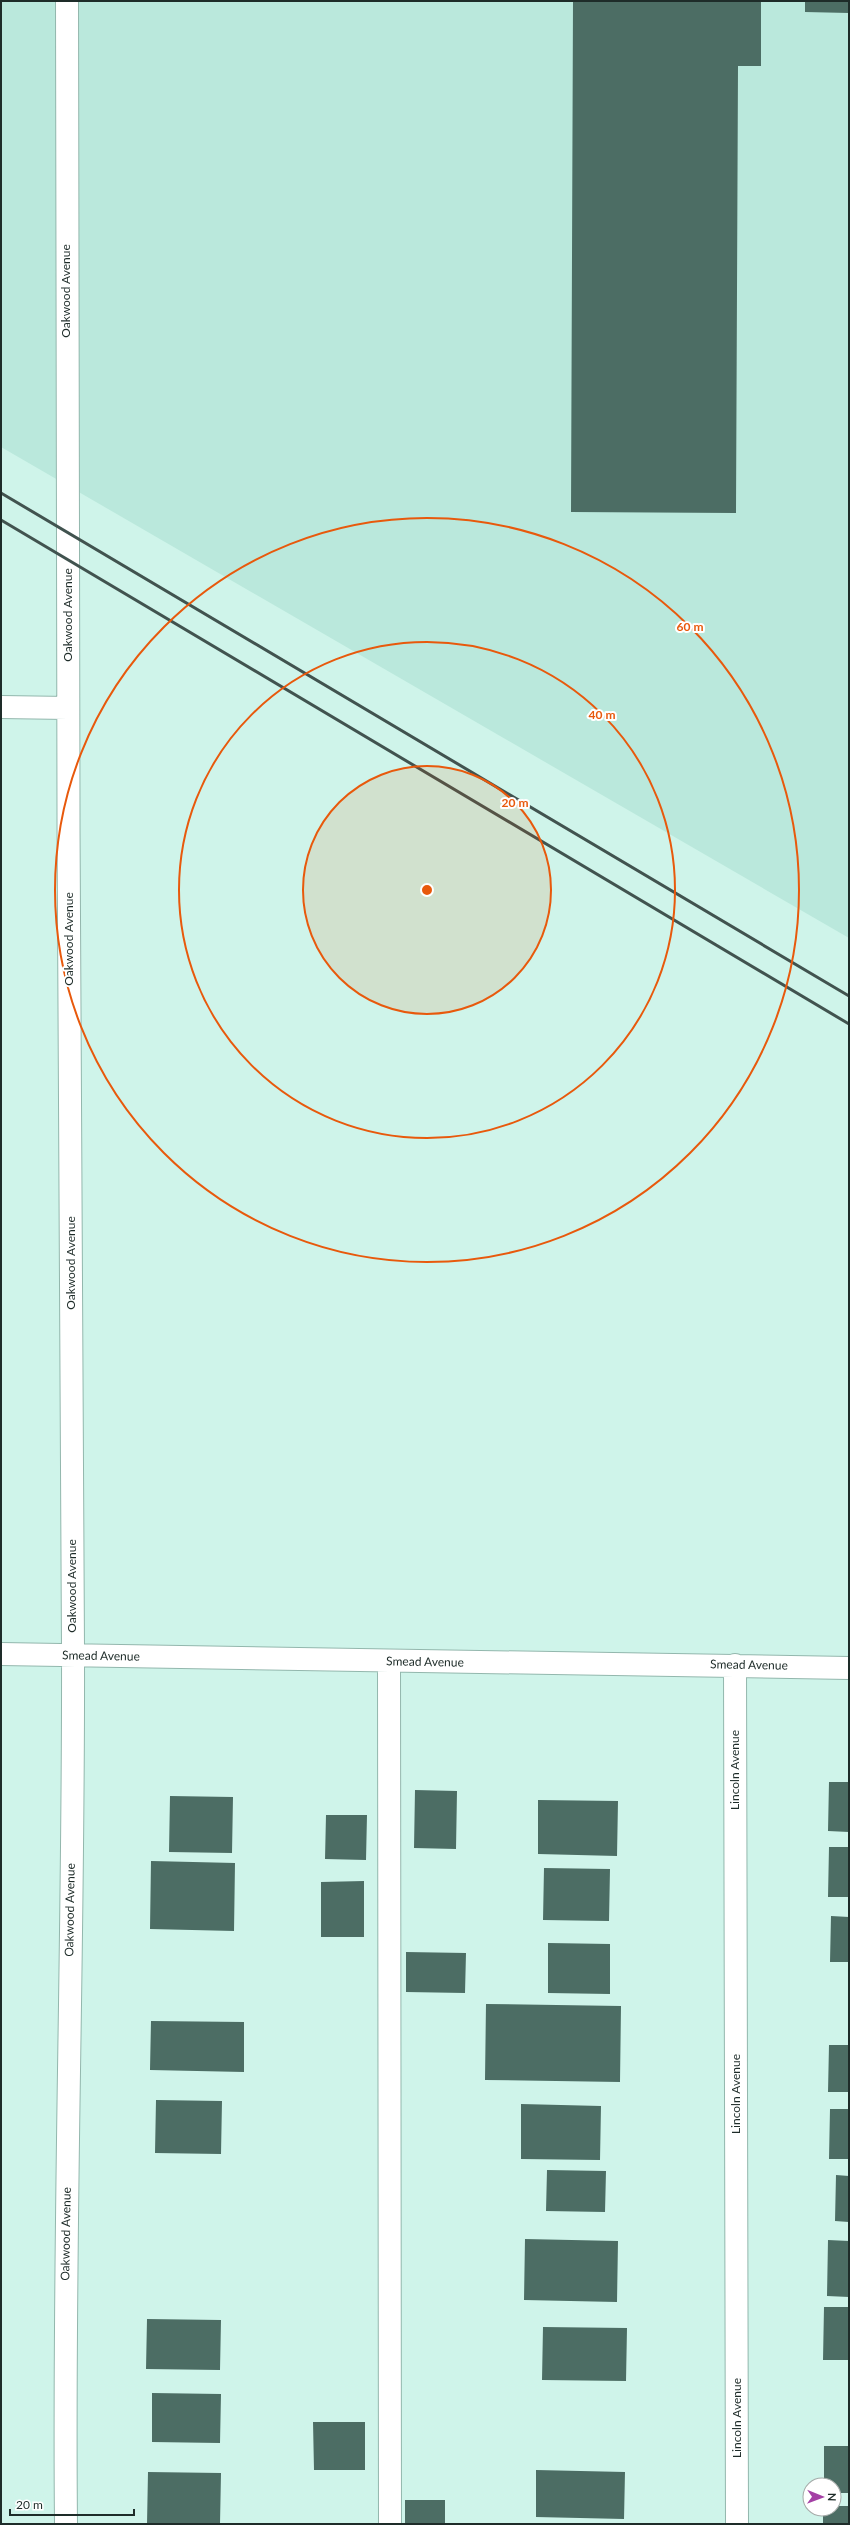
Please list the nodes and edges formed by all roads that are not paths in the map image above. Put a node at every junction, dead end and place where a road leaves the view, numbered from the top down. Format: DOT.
graph roads {
  1 [pos="67,1"];
  2 [pos="1,707"];
  3 [pos="68,708"];
  4 [pos="1,1654"];
  5 [pos="73,1656"];
  6 [pos="389,1662"];
  7 [pos="735,1665"];
  8 [pos="849,1668"];
  9 [pos="66,2524"];
  10 [pos="390,2524"];
  11 [pos="737,2524"];
  1 -- 3 [label="street, Oakwood Avenue"];
  2 -- 3 [label="street"];
  3 -- 5 [label="street, Oakwood Avenue"];
  4 -- 5 [label="street, Smead Avenue"];
  5 -- 6 [label="street, Smead Avenue"];
  5 -- 9 [label="street, Oakwood Avenue"];
  6 -- 7 [label="street, Smead Avenue"];
  6 -- 10 [label="street"];
  7 -- 8 [label="street, Smead Avenue"];
  7 -- 11 [label="street, Lincoln Avenue"];
}
